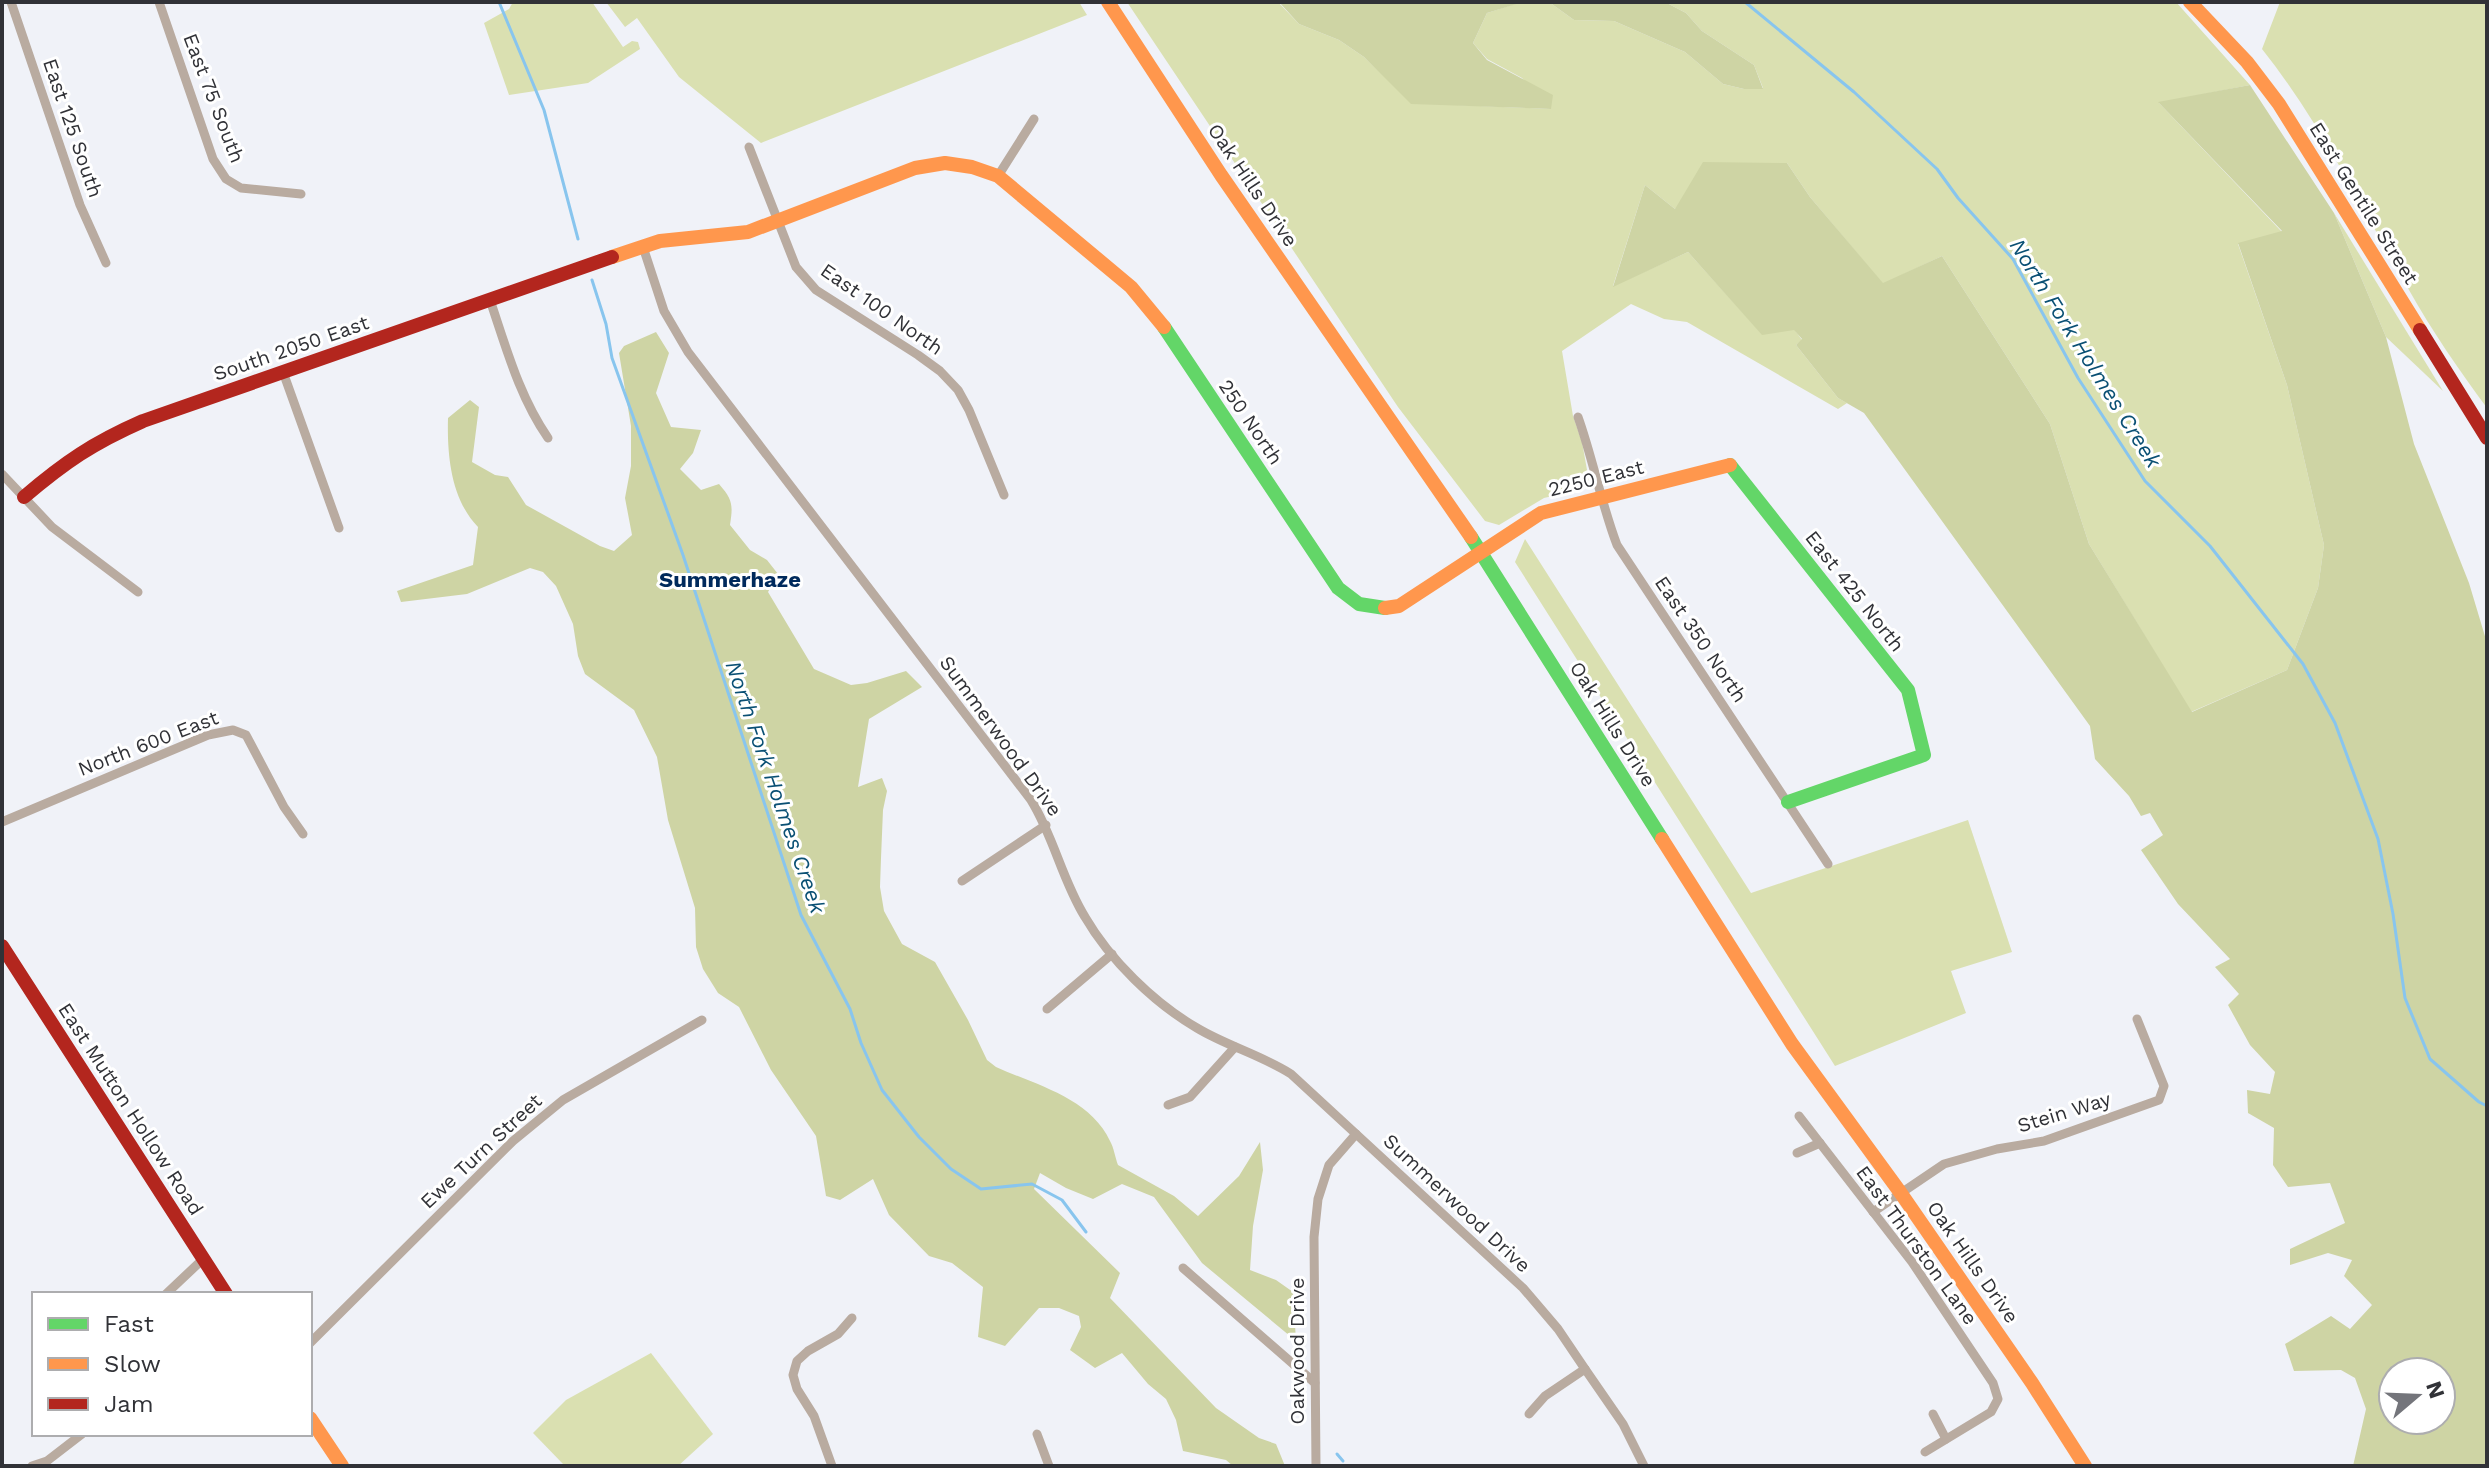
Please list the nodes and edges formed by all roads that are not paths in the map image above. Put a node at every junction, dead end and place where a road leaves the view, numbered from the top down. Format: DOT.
graph roads {
  1 [pos="10,2"];
  2 [pos="159,2"];
  3 [pos="1108,2"];
  4 [pos="2190,2"];
  5 [pos="2,4"];
  6 [pos="1034,119"];
  7 [pos="749,147"];
  8 [pos="998,176"];
  9 [pos="301,194"];
  10 [pos="778,221"];
  11 [pos="643,247"];
  12 [pos="106,263"];
  13 [pos="490,300"];
  14 [pos="283,372"];
  15 [pos="1578,417"];
  16 [pos="548,438"];
  17 [pos="2487,438"];
  18 [pos="1730,465"];
  19 [pos="2,474"];
  20 [pos="1004,495"];
  21 [pos="24,497"];
  22 [pos="1601,498"];
  23 [pos="339,528"];
  24 [pos="1480,551"];
  25 [pos="138,592"];
  26 [pos="1788,802"];
  27 [pos="2,822"];
  28 [pos="1046,825"];
  29 [pos="303,834"];
  30 [pos="1828,864"];
  31 [pos="962,881"];
  32 [pos="2,946"];
  33 [pos="1112,954"];
  34 [pos="1047,1009"];
  35 [pos="2137,1019"];
  36 [pos="702,1020"];
  37 [pos="1235,1047"];
  38 [pos="1168,1105"];
  39 [pos="1799,1116"];
  40 [pos="1356,1134"];
  41 [pos="1820,1143"];
  42 [pos="1797,1153"];
  43 [pos="1900,1192"];
  44 [pos="1873,1212"];
  45 [pos="202,1260"];
  46 [pos="1183,1268"];
  47 [pos="168,1292"];
  48 [pos="225,1292"];
  49 [pos="852,1318"];
  50 [pos="312,1341"];
  51 [pos="1585,1369"];
  52 [pos="1315,1383"];
  53 [pos="1529,1414"];
  54 [pos="1933,1414"];
  55 [pos="312,1421"];
  56 [pos="1037,1434"];
  57 [pos="79,1436"];
  58 [pos="1946,1439"];
  59 [pos="1925,1452"];
  60 [pos="32,1466"];
  61 [pos="342,1466"];
  62 [pos="832,1466"];
  63 [pos="1049,1466"];
  64 [pos="1316,1466"];
  65 [pos="1644,1466"];
  66 [pos="2085,1466"];
  1 -- 5 [label="street"];
  1 -- 12 [label="street, East 125 South"];
  2 -- 9 [label="street, East 75 South"];
  3 -- 24 [label="street, Oak Hills Drive"];
  4 -- 17 [label="street, East Gentile Street"];
  6 -- 8 [label="street"];
  7 -- 10 [label="street, East 100 North"];
  8 -- 10 [label="street, South 2050 East"];
  8 -- 24 [label="street, 250 North"];
  10 -- 11 [label="street, South 2050 East"];
  10 -- 20 [label="street, East 100 North"];
  11 -- 13 [label="street, South 2050 East"];
  11 -- 28 [label="street, Summerwood Drive"];
  13 -- 14 [label="street, South 2050 East"];
  13 -- 16 [label="street"];
  14 -- 21 [label="street, South 2050 East"];
  14 -- 23 [label="street"];
  15 -- 22 [label="street, East 350 North"];
  18 -- 22 [label="street, 2250 East"];
  18 -- 26 [label="street, East 425 North"];
  19 -- 21 [label="street"];
  21 -- 25 [label="street"];
  22 -- 24 [label="street, 2250 East"];
  22 -- 26 [label="street, East 350 North"];
  24 -- 43 [label="street, Oak Hills Drive"];
  26 -- 30 [label="street, East 350 North"];
  27 -- 29 [label="street, North 600 East"];
  28 -- 31 [label="street"];
  28 -- 33 [label="street, Summerwood Drive"];
  32 -- 45 [label="street, East Mutton Hollow Road"];
  33 -- 34 [label="street"];
  33 -- 37 [label="street, Summerwood Drive"];
  35 -- 43 [label="street, Stein Way"];
  36 -- 50 [label="street, Ewe Turn Street"];
  37 -- 38 [label="street"];
  37 -- 40 [label="street, Summerwood Drive"];
  39 -- 41 [label="street, East Thurston Lane"];
  40 -- 51 [label="street, Summerwood Drive"];
  40 -- 52 [label="street, Oakwood Drive"];
  41 -- 42 [label="street"];
  41 -- 44 [label="street, East Thurston Lane"];
  43 -- 44 [label="street"];
  43 -- 66 [label="street, Oak Hills Drive"];
  44 -- 58 [label="street, East Thurston Lane"];
  45 -- 47 [label="street"];
  45 -- 48 [label="street, East Mutton Hollow Road"];
  46 -- 52 [label="street"];
  49 -- 62 [label="street"];
  51 -- 53 [label="street"];
  51 -- 65 [label="street, Summerwood Drive"];
  52 -- 64 [label="street, Oakwood Drive"];
  54 -- 58 [label="street"];
  55 -- 61 [label="street"];
  56 -- 63 [label="street"];
  57 -- 60 [label="street"];
  58 -- 59 [label="street"];
}
